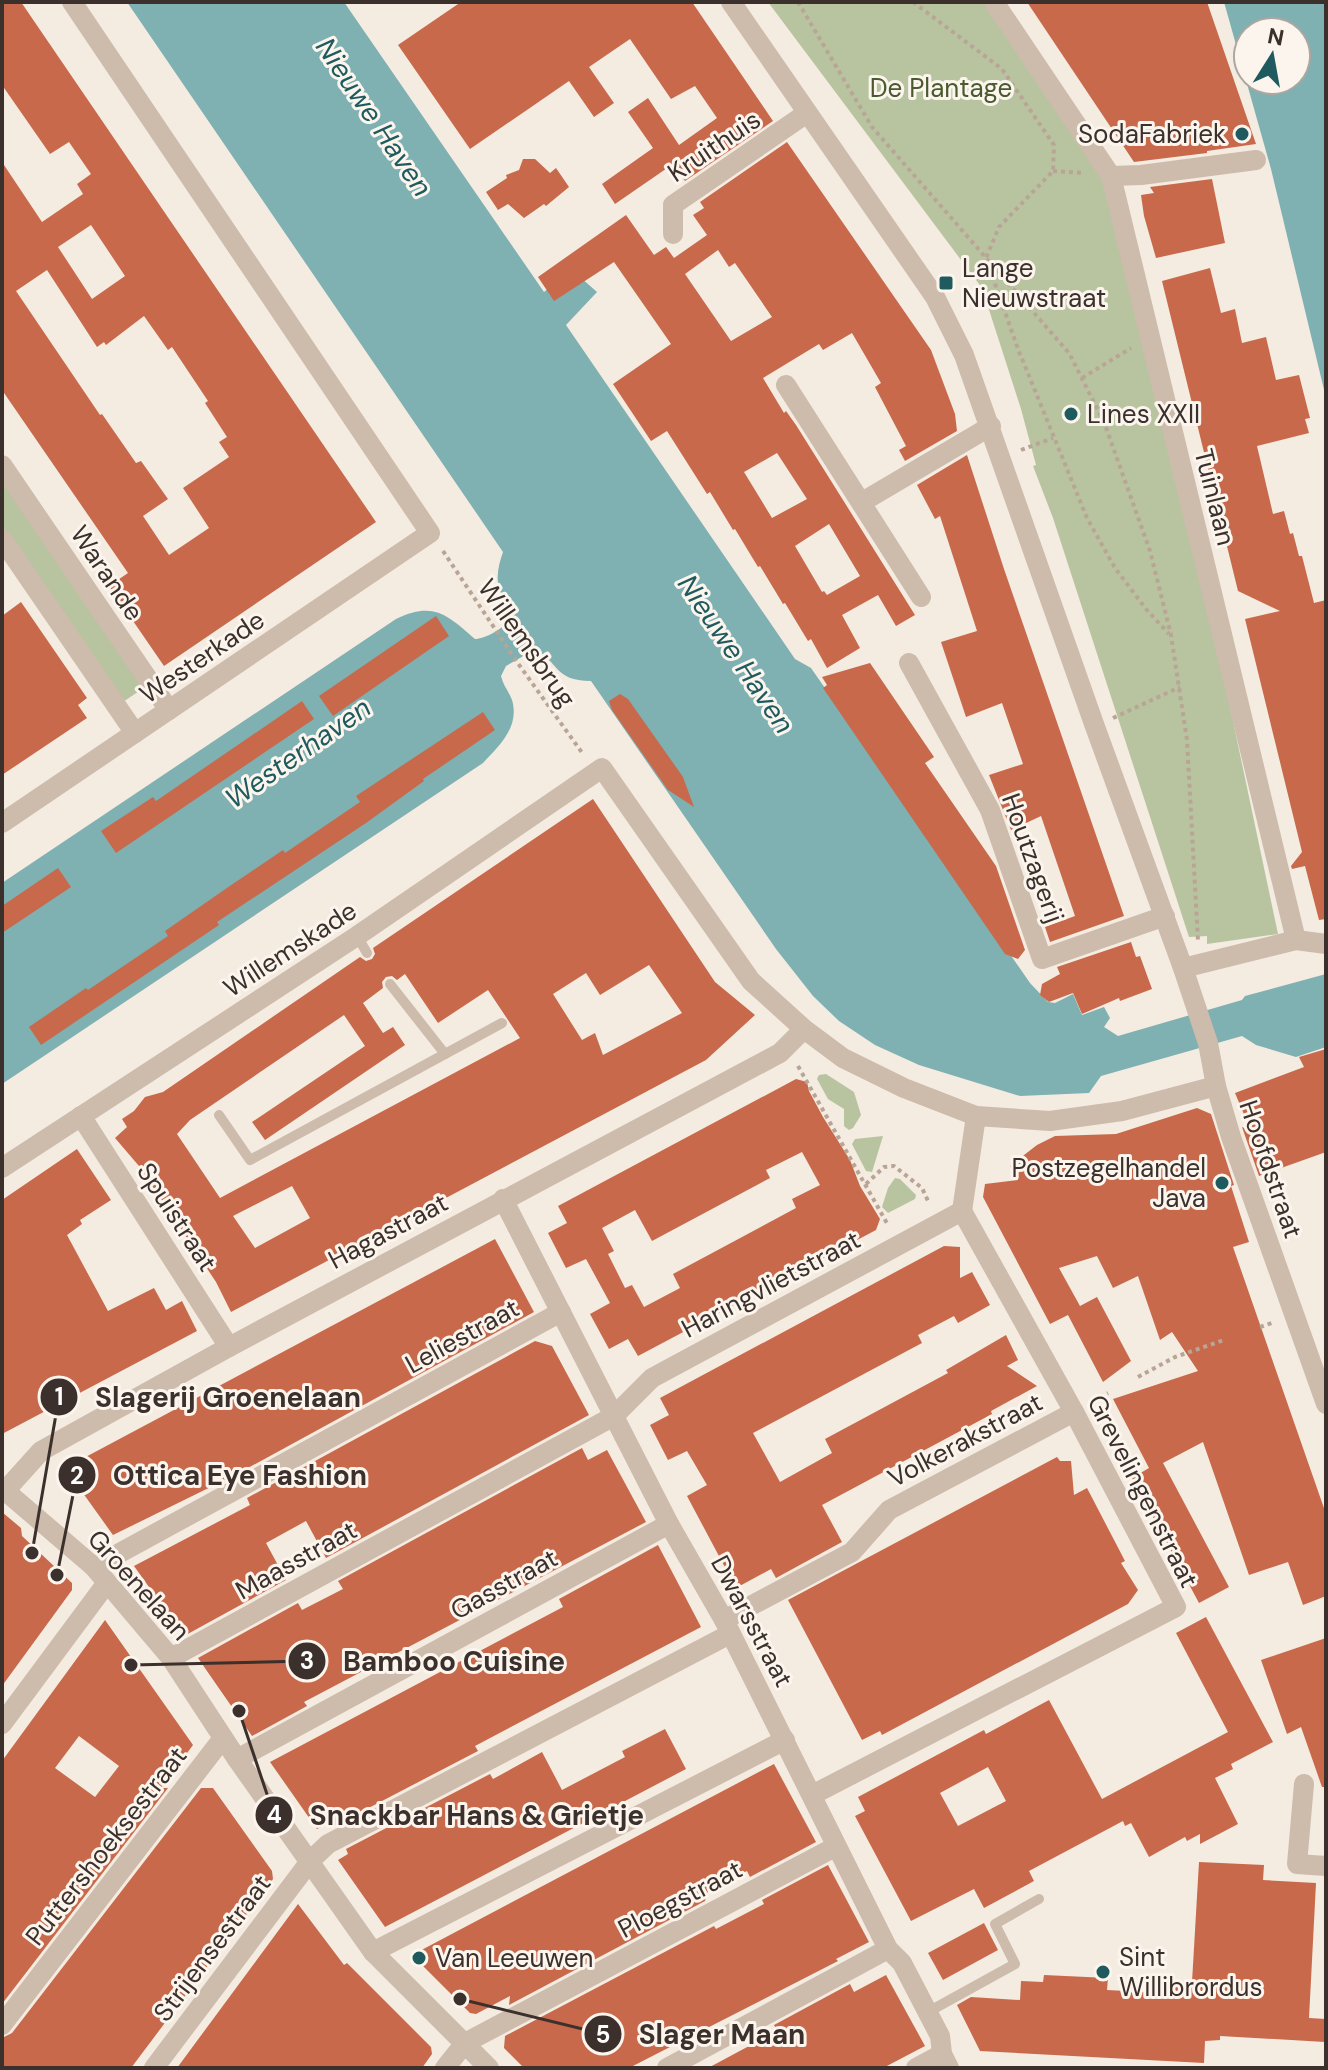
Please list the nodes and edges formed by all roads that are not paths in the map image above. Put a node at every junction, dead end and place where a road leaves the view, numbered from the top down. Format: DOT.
graph roads {
  1 [pos="72,2"];
  2 [pos="731,2"];
  3 [pos="994,2"];
  4 [pos="807,113"];
  5 [pos="1256,160"];
  6 [pos="1111,176"];
  7 [pos="673,234"];
  8 [pos="786,385"];
  9 [pos="991,426"];
  10 [pos="2,465"];
  11 [pos="862,502"];
  12 [pos="2,539"];
  13 [pos="921,597"];
  14 [pos="909,663"];
  15 [pos="169,710"];
  16 [pos="135,733"];
  17 [pos="2,823"];
  18 [pos="1165,916"];
  19 [pos="1296,940"];
  20 [pos="1326,944"];
  21 [pos="1183,968"];
  22 [pos="390,984"];
  23 [pos="502,1023"];
  24 [pos="804,1029"];
  25 [pos="445,1054"];
  26 [pos="1216,1086"];
  27 [pos="219,1115"];
  28 [pos="81,1116"];
  29 [pos="976,1116"];
  30 [pos="2,1168"];
  31 [pos="503,1199"];
  32 [pos="962,1211"];
  33 [pos="561,1312"];
  34 [pos="229,1347"];
  35 [pos="1326,1404"];
  36 [pos="1074,1412"];
  37 [pos="614,1416"];
  38 [pos="4,1490"];
  39 [pos="669,1524"];
  40 [pos="100,1575"];
  41 [pos="727,1627"];
  42 [pos="171,1658"];
  43 [pos="2,1724"];
  44 [pos="223,1738"];
  45 [pos="785,1740"];
  46 [pos="237,1759"];
  47 [pos="1304,1784"];
  48 [pos="812,1795"];
  49 [pos="835,1847"];
  50 [pos="311,1860"];
  51 [pos="1326,1866"];
  52 [pos="1039,1899"];
  53 [pos="888,1949"];
  54 [pos="373,1952"];
  55 [pos="928,2012"];
  56 [pos="2,2025"];
  57 [pos="465,2043"];
  58 [pos="945,2061"];
  59 [pos="154,2068"];
  60 [pos="445,2068"];
  61 [pos="489,2068"];
  62 [pos="667,2068"];
  63 [pos="916,2068"];
  1 -- 15 [label="street, Westerkade"];
  2 -- 4 [label="street"];
  3 -- 6 [label="street, Tuinlaan"];
  4 -- 7 [label="street, Kruithuis"];
  4 -- 9 [label="street"];
  5 -- 6 [label="street"];
  6 -- 19 [label="street, Tuinlaan"];
  8 -- 11 [label="street"];
  9 -- 11 [label="street"];
  9 -- 18 [label="street"];
  10 -- 15 [label="street, Warande"];
  11 -- 13 [label="street"];
  12 -- 16 [label="street"];
  14 -- 18 [label="street, Houtzagerij"];
  15 -- 16 [label="street, Westerkade"];
  16 -- 17 [label="street, Westerkade"];
  18 -- 21 [label="street"];
  19 -- 20 [label="street"];
  19 -- 21 [label="street"];
  21 -- 26 [label="street, Hoofdstraat"];
  22 -- 25 [label="lane"];
  23 -- 25 [label="lane"];
  24 -- 28 [label="street, Willemskade"];
  24 -- 29 [label="street"];
  24 -- 31 [label="street, Hagastraat"];
  25 -- 27 [label="lane"];
  26 -- 29 [label="street"];
  26 -- 35 [label="street, Hoofdstraat"];
  28 -- 30 [label="street, Willemskade"];
  28 -- 34 [label="street, Spuistraat"];
  29 -- 32 [label="street"];
  31 -- 33 [label="street, Dwarsstraat"];
  31 -- 34 [label="street, Hagastraat"];
  32 -- 36 [label="street, Grevelingenstraat"];
  32 -- 37 [label="street, Haringvlietstraat"];
  33 -- 37 [label="street, Dwarsstraat"];
  33 -- 40 [label="street, Leliestraat"];
  34 -- 38 [label="street, Hagastraat"];
  36 -- 41 [label="street, Volkerakstraat"];
  36 -- 48 [label="street, Grevelingenstraat"];
  37 -- 39 [label="street, Dwarsstraat"];
  37 -- 42 [label="street, Maasstraat"];
  38 -- 40 [label="street, Groenelaan"];
  39 -- 41 [label="street, Dwarsstraat"];
  39 -- 46 [label="street, Gasstraat"];
  40 -- 42 [label="street, Groenelaan"];
  40 -- 43 [label="street"];
  41 -- 45 [label="street, Dwarsstraat"];
  41 -- 50 [label="street, Volkerakstraat"];
  42 -- 44 [label="street, Groenelaan"];
  44 -- 46 [label="street, Groenelaan"];
  44 -- 56 [label="street, Puttershoeksestraat"];
  45 -- 48 [label="street, Dwarsstraat"];
  45 -- 54 [label="street"];
  46 -- 50 [label="street, Groenelaan"];
  47 -- 51 [label="street"];
  48 -- 49 [label="street, Dwarsstraat"];
  49 -- 53 [label="street, Dwarsstraat"];
  49 -- 57 [label="street, Ploegstraat"];
  50 -- 54 [label="street, Groenelaan"];
  50 -- 59 [label="street, Strijensestraat"];
  52 -- 55 [label="lane"];
  53 -- 55 [label="street, Dwarsstraat"];
  53 -- 62 [label="street"];
  54 -- 57 [label="street, Groenelaan"];
  55 -- 58 [label="street, Dwarsstraat"];
  57 -- 60 [label="street"];
  57 -- 61 [label="street, Groenelaan"];
  58 -- 63 [label="street"];
}
